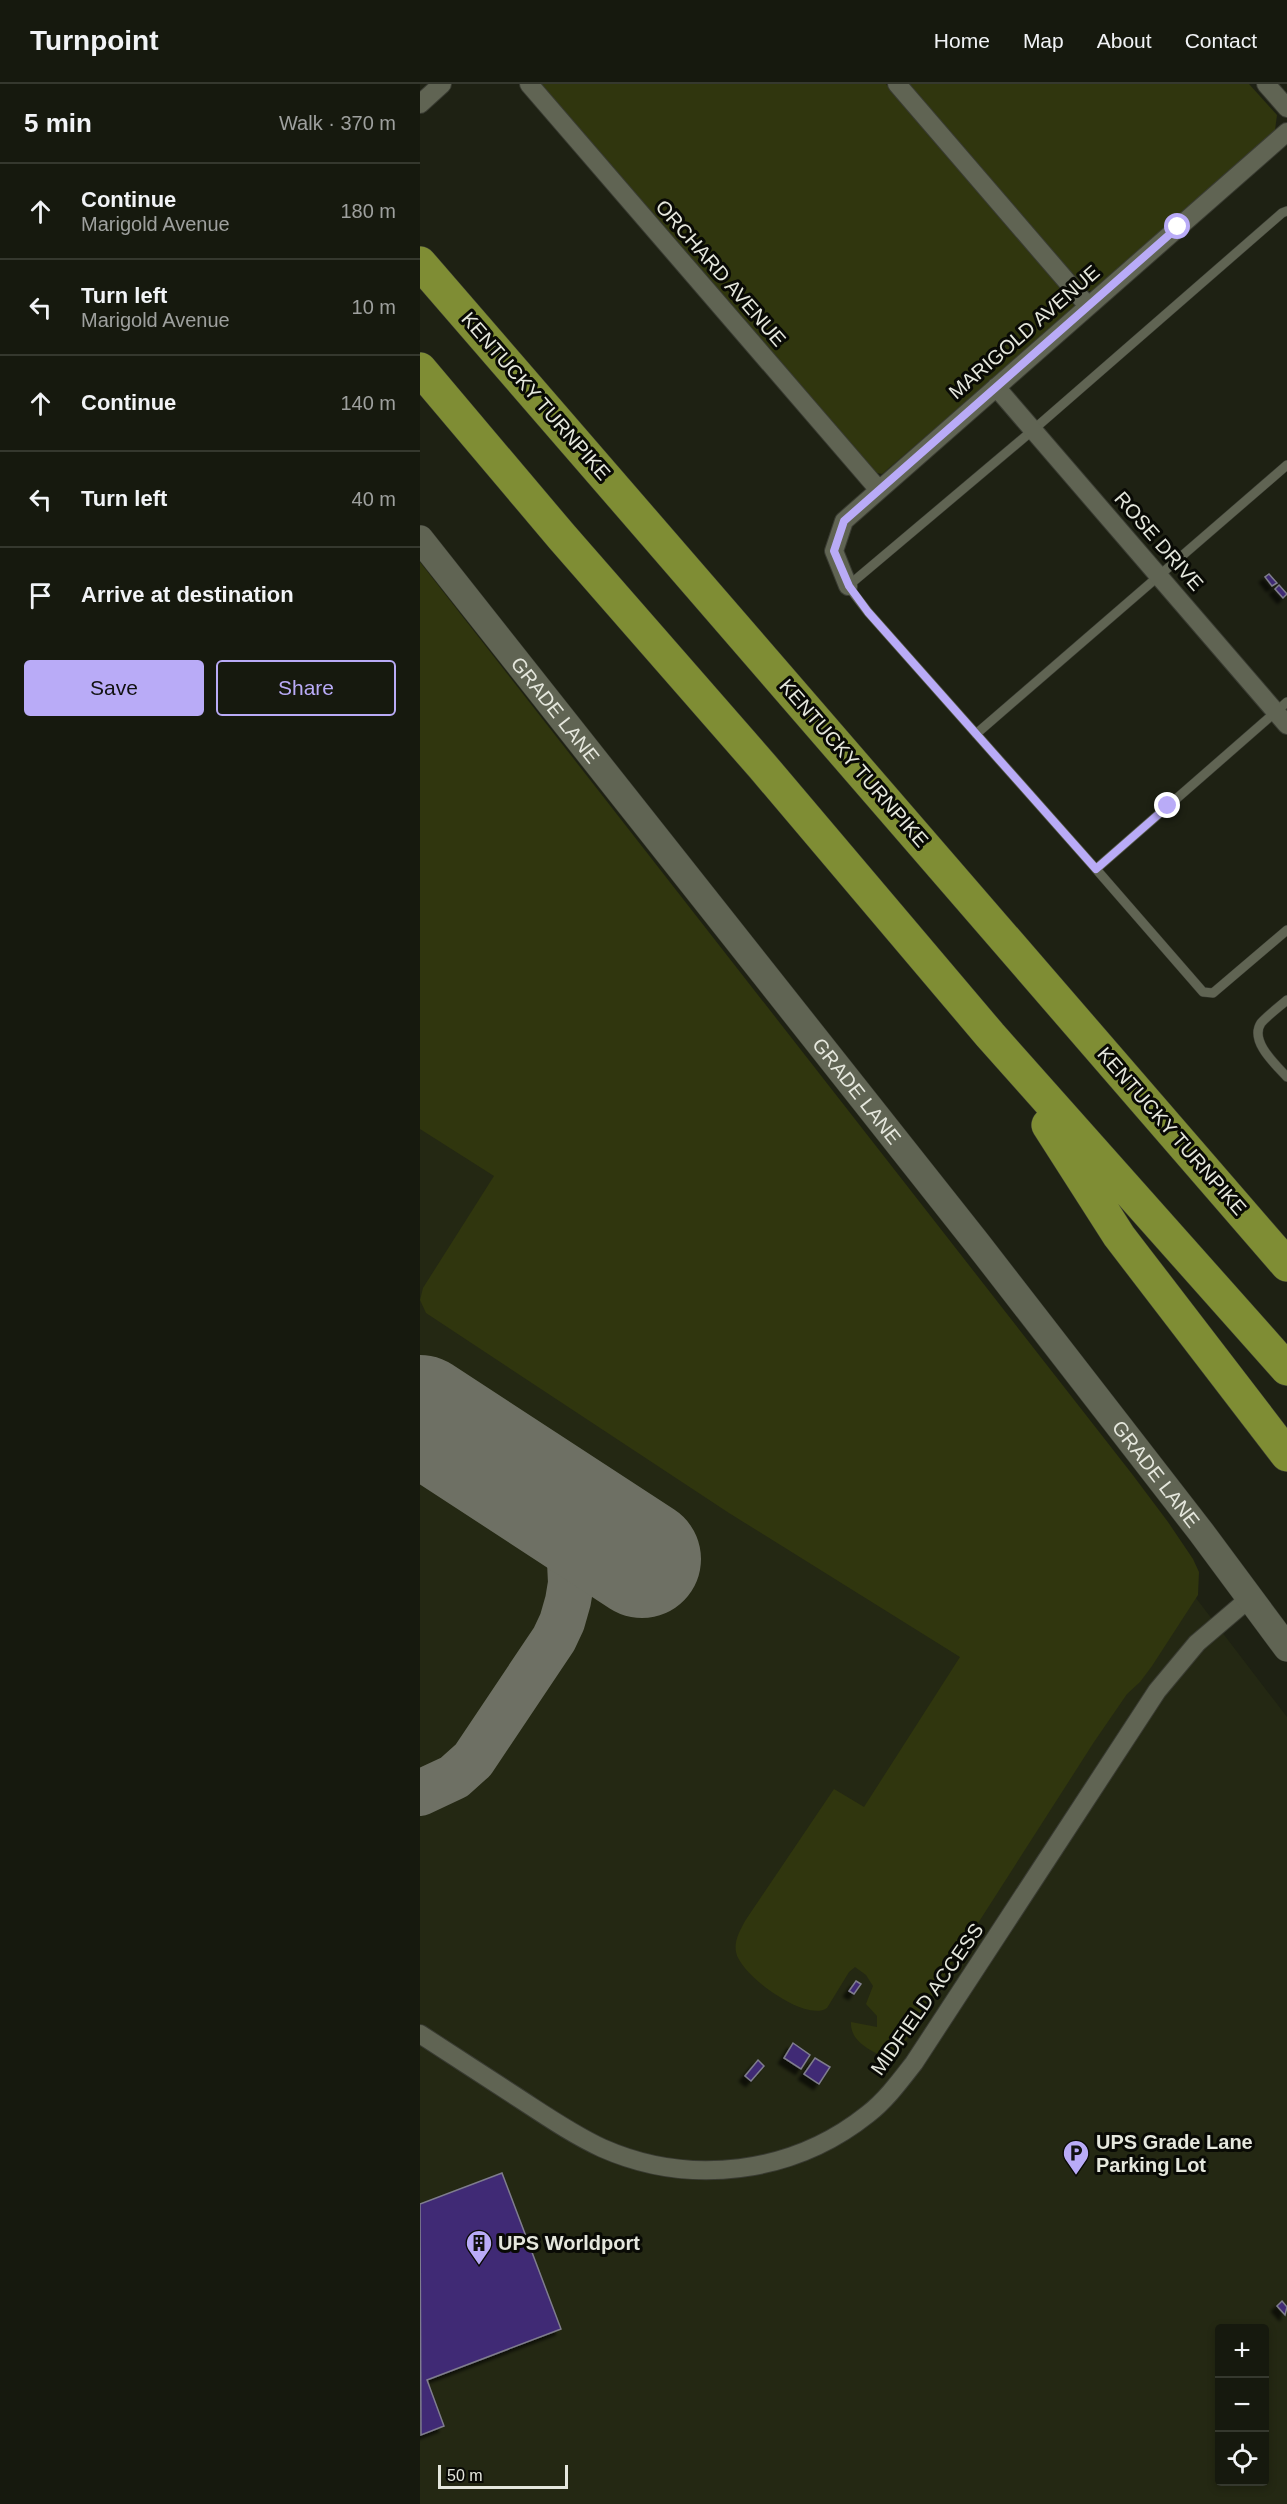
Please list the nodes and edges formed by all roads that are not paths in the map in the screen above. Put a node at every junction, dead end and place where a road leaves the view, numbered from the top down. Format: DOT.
graph roads {
  1 [pos="442,84"];
  2 [pos="529,84"];
  3 [pos="897,84"];
  4 [pos="1266,84"];
  5 [pos="420,104"];
  6 [pos="1287,108"];
  7 [pos="1287,132"];
  8 [pos="1287,211"];
  9 [pos="420,263"];
  10 [pos="1088,306"];
  11 [pos="420,369"];
  12 [pos="996,387"];
  13 [pos="1033,430"];
  14 [pos="1287,465"];
  15 [pos="879,490"];
  16 [pos="420,539"];
  17 [pos="1158,576"];
  18 [pos="849,586"];
  19 [pos="1283,713"];
  20 [pos="976,734"];
  21 [pos="1096,869"];
  22 [pos="1287,930"];
  23 [pos="1287,1000"];
  24 [pos="990,1035"];
  25 [pos="1287,1077"];
  26 [pos="1287,1265"];
  27 [pos="1287,1369"];
  28 [pos="1287,1455"];
  29 [pos="1251,1597"];
  30 [pos="1287,1648"];
  31 [pos="420,2034"];
  1 -- 5 [label="street"];
  2 -- 15 [label="street, ORCHARD AVENUE"];
  3 -- 10 [label="street"];
  4 -- 6 [label="street"];
  7 -- 10 [label="street, MARIGOLD AVENUE"];
  8 -- 13 [label="lane"];
  9 -- 26 [label="highway, KENTUCKY TURNPIKE"];
  10 -- 12 [label="street, MARIGOLD AVENUE"];
  11 -- 24 [label="highway"];
  12 -- 13 [label="street, ROSE DRIVE"];
  12 -- 15 [label="street, MARIGOLD AVENUE"];
  13 -- 17 [label="street, ROSE DRIVE"];
  13 -- 18 [label="lane"];
  14 -- 17 [label="lane"];
  15 -- 18 [label="street, MARIGOLD AVENUE"];
  16 -- 29 [label="main road, GRADE LANE"];
  17 -- 19 [label="street, ROSE DRIVE"];
  17 -- 20 [label="lane"];
  18 -- 20 [label="lane"];
  19 -- 21 [label="lane"];
  20 -- 21 [label="lane"];
  21 -- 22 [label="lane"];
  23 -- 25 [label="lane"];
  24 -- 27 [label="highway"];
  24 -- 28 [label="highway"];
  29 -- 30 [label="main road, GRADE LANE"];
  29 -- 31 [label="street, MIDFIELD ACCESS"];
}
